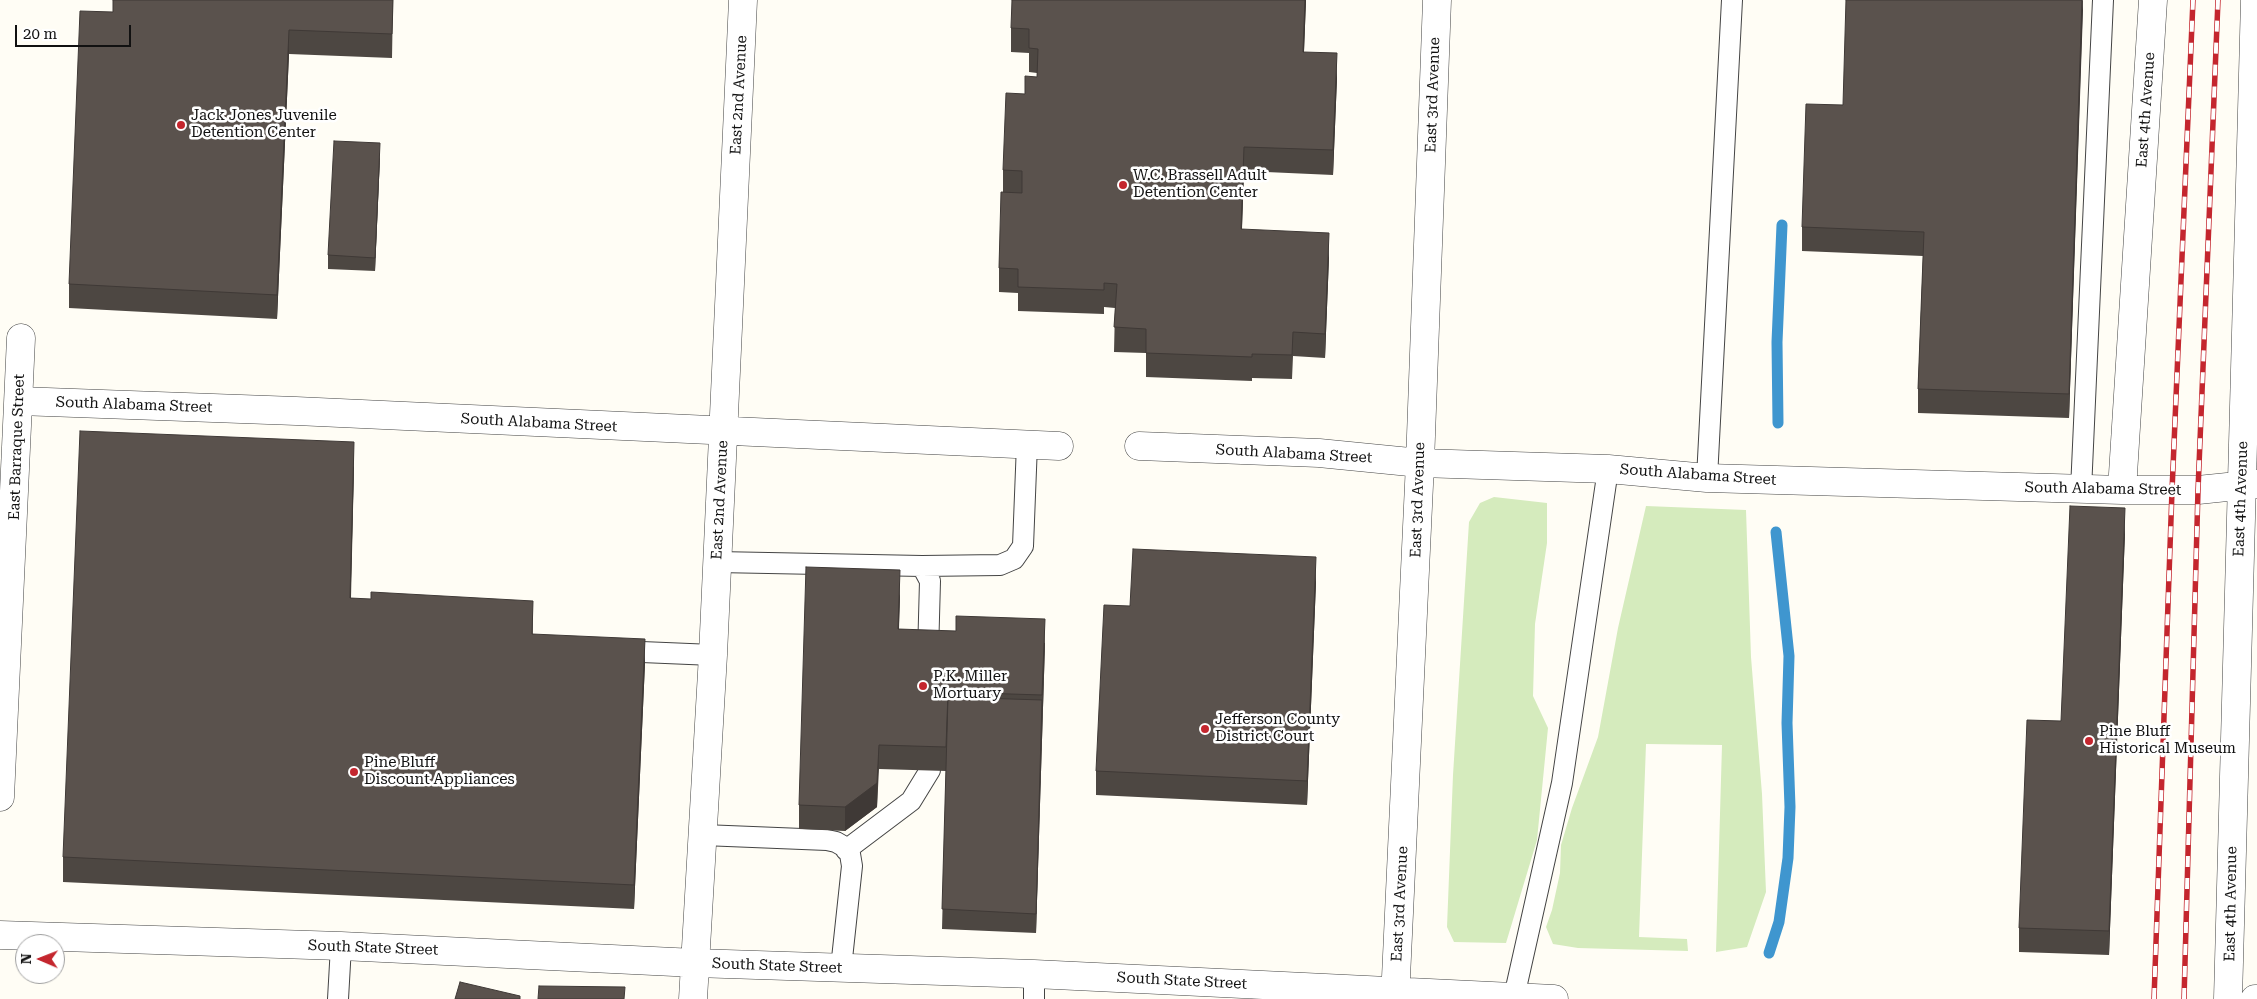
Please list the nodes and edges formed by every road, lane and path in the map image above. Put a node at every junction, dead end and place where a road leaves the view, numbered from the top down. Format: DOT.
graph roads {
  1 [pos="743,0"];
  2 [pos="1437,0"];
  3 [pos="1732,0"];
  4 [pos="2103,0"];
  5 [pos="2153,0"];
  6 [pos="2256,0"];
  7 [pos="21,338"];
  8 [pos="19,401"];
  9 [pos="724,431"];
  10 [pos="1027,444"];
  11 [pos="1058,446"];
  12 [pos="1139,446"];
  13 [pos="1420,463"];
  14 [pos="1608,468"];
  15 [pos="1706,478"];
  16 [pos="2249,486"];
  17 [pos="2081,490"];
  18 [pos="2122,490"];
  19 [pos="717,562"];
  20 [pos="922,566"];
  21 [pos="598,651"];
  22 [pos="928,654"];
  23 [pos="713,655"];
  24 [pos="930,770"];
  25 [pos="0,796"];
  26 [pos="703,835"];
  27 [pos="846,850"];
  28 [pos="0,935"];
  29 [pos="341,946"];
  30 [pos="695,963"];
  31 [pos="842,968"];
  32 [pos="1034,986"];
  33 [pos="1395,996"];
  34 [pos="1514,997"];
  35 [pos="338,999"];
  36 [pos="693,999"];
  37 [pos="1554,999"];
  38 [pos="2228,999"];
  1 -- 9 [label="street, East 2nd Avenue"];
  2 -- 13 [label="street, East 3rd Avenue"];
  3 -- 15 [label="lane"];
  4 -- 17 [label="lane"];
  5 -- 18 [label="street, East 4th Avenue"];
  6 -- 16 [label="street, East 4th Avenue"];
  7 -- 8 [label="street, East Barraque Street"];
  8 -- 9 [label="street, South Alabama Street"];
  8 -- 25 [label="street, East Barraque Street"];
  9 -- 10 [label="street, South Alabama Street"];
  9 -- 19 [label="street, East 2nd Avenue"];
  10 -- 11 [label="street, South Alabama Street"];
  10 -- 20 [label="lane"];
  12 -- 13 [label="street, South Alabama Street"];
  13 -- 14 [label="street, South Alabama Street"];
  13 -- 33 [label="street, East 3rd Avenue"];
  14 -- 15 [label="street, South Alabama Street"];
  14 -- 34 [label="lane"];
  15 -- 17 [label="street, South Alabama Street"];
  16 -- 18 [label="street, South Alabama Street"];
  16 -- 38 [label="street, East 4th Avenue"];
  17 -- 18 [label="street, South Alabama Street"];
  19 -- 20 [label="lane"];
  19 -- 23 [label="street, East 2nd Avenue"];
  20 -- 22 [label="lane"];
  21 -- 23 [label="lane"];
  23 -- 26 [label="street, East 2nd Avenue"];
  24 -- 27 [label="lane"];
  26 -- 27 [label="lane"];
  26 -- 30 [label="street, East 2nd Avenue"];
  27 -- 31 [label="lane"];
  28 -- 29 [label="street, South State Street"];
  29 -- 30 [label="street, South State Street"];
  29 -- 35 [label="lane"];
  30 -- 31 [label="street, South State Street"];
  30 -- 36 [label="street, East 2nd Avenue"];
  31 -- 32 [label="street, South State Street"];
  32 -- 33 [label="street, South State Street"];
  33 -- 34 [label="street, South State Street"];
  34 -- 37 [label="street, South State Street"];
}
